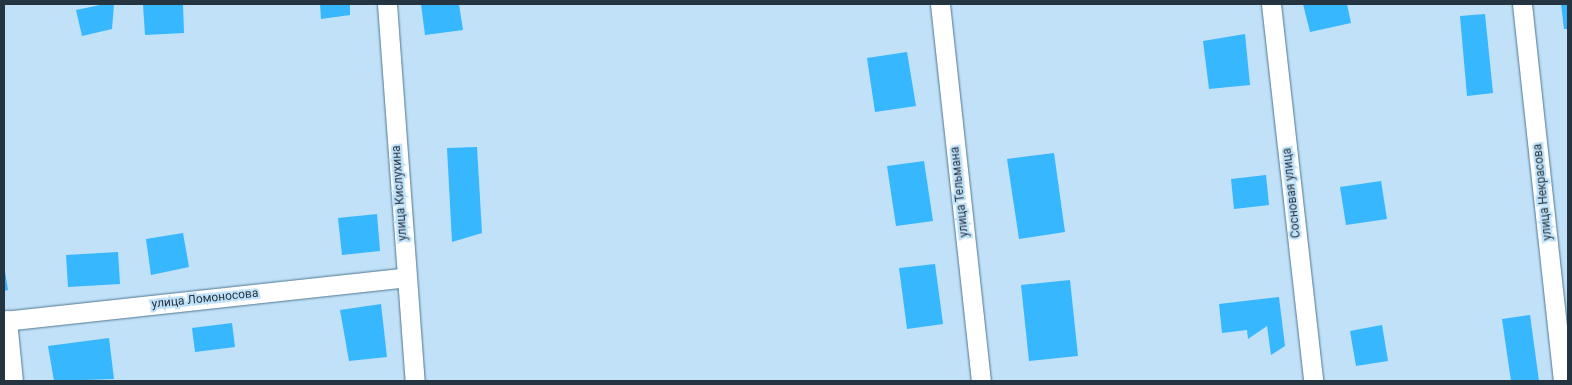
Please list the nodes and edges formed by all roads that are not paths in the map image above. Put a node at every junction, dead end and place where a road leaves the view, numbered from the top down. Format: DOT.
graph roads {
  1 [pos="387,4"];
  2 [pos="940,4"];
  3 [pos="1271,4"];
  4 [pos="1522,4"];
  5 [pos="406,277"];
  6 [pos="5,321"];
  7 [pos="13,381"];
  8 [pos="415,381"];
  9 [pos="981,381"];
  10 [pos="1313,381"];
  11 [pos="1563,381"];
  1 -- 5 [label="street, улица Кислухина"];
  2 -- 9 [label="street, улица Тельмана"];
  3 -- 10 [label="street, Сосновая улица"];
  4 -- 11 [label="street, улица Некрасова"];
  5 -- 6 [label="street, улица Ломоносова"];
  5 -- 8 [label="street, улица Кислухина"];
  6 -- 7 [label="street"];
}
